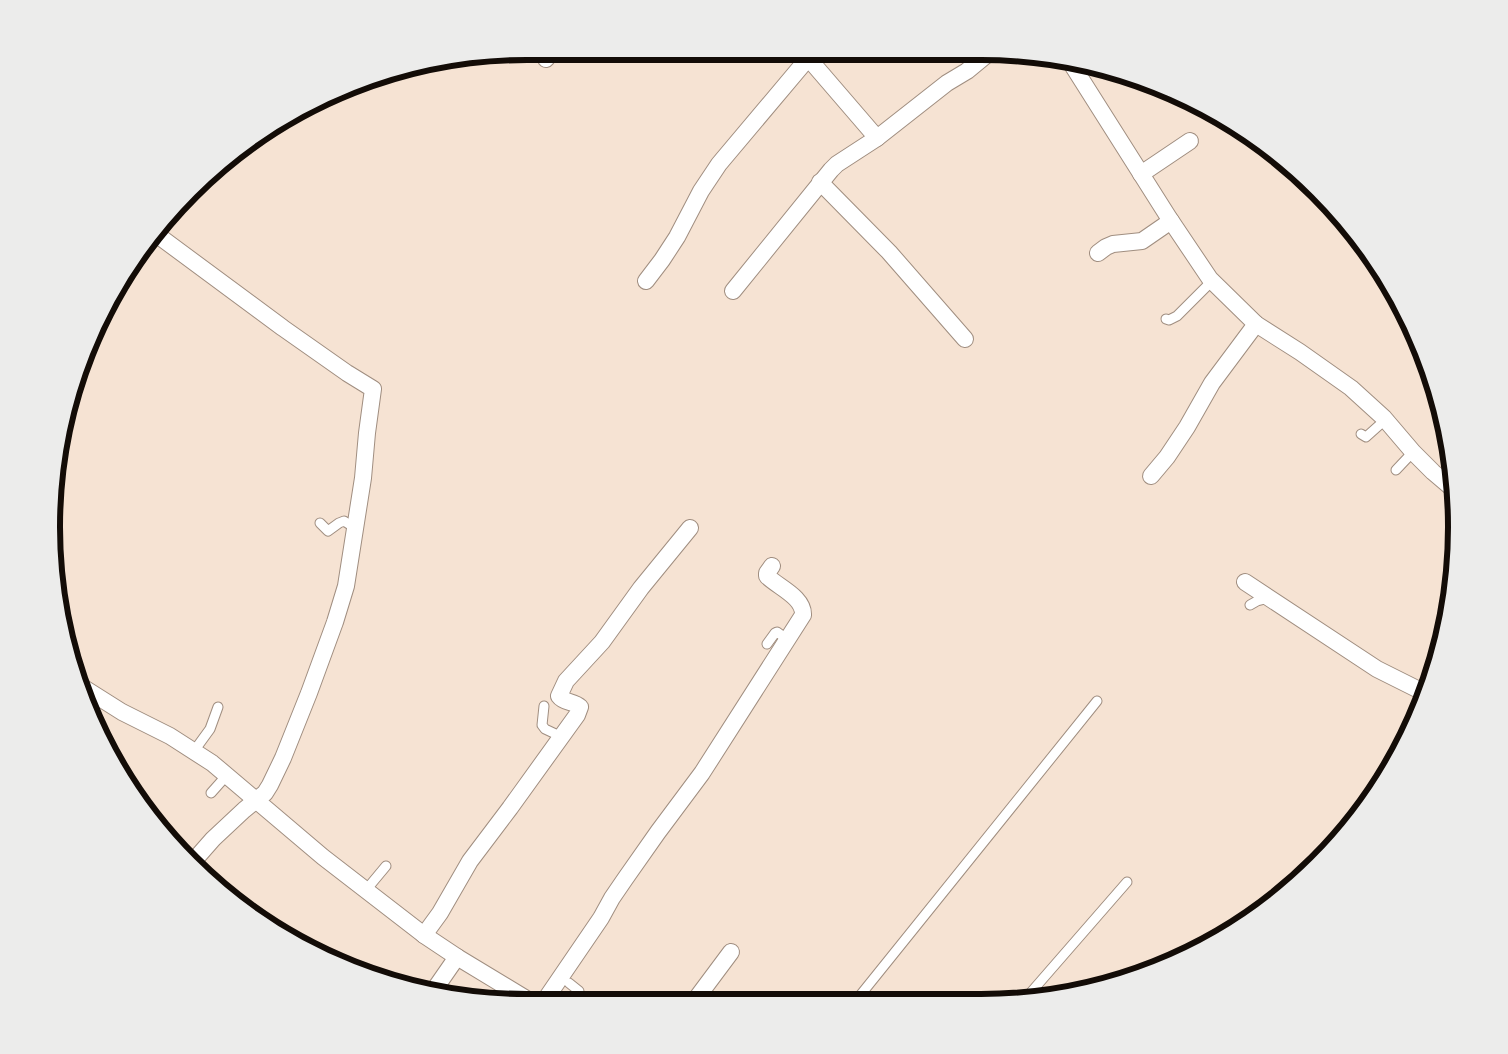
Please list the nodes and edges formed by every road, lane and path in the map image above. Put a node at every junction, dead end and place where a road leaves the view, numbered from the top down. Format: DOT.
graph roads {
  1 [pos="807,60"];
  2 [pos="817,60"];
  3 [pos="980,60"];
  4 [pos="1075,70"];
  5 [pos="877,138"];
  6 [pos="1190,141"];
  7 [pos="1142,174"];
  8 [pos="820,182"];
  9 [pos="1171,221"];
  10 [pos="161,238"];
  11 [pos="1098,253"];
  12 [pos="646,281"];
  13 [pos="1212,281"];
  14 [pos="733,291"];
  15 [pos="1166,319"];
  16 [pos="1256,324"];
  17 [pos="965,339"];
  18 [pos="1385,420"];
  19 [pos="1361,434"];
  20 [pos="1413,452"];
  21 [pos="1396,470"];
  22 [pos="1151,476"];
  23 [pos="1446,483"];
  24 [pos="320,524"];
  25 [pos="355,528"];
  26 [pos="690,528"];
  27 [pos="772,566"];
  28 [pos="1245,582"];
  29 [pos="1270,598"];
  30 [pos="1250,605"];
  31 [pos="788,640"];
  32 [pos="767,644"];
  33 [pos="1418,690"];
  34 [pos="91,692"];
  35 [pos="1096,701"];
  36 [pos="544,706"];
  37 [pos="218,707"];
  38 [pos="562,737"];
  39 [pos="194,751"];
  40 [pos="227,775"];
  41 [pos="211,793"];
  42 [pos="256,800"];
  43 [pos="197,857"];
  44 [pos="386,866"];
  45 [pos="1127,882"];
  46 [pos="366,890"];
  47 [pos="424,935"];
  48 [pos="731,952"];
  49 [pos="457,957"];
  50 [pos="568,983"];
  51 [pos="437,985"];
  52 [pos="1032,991"];
  53 [pos="518,994"];
  54 [pos="549,994"];
  55 [pos="580,994"];
  56 [pos="700,994"];
  57 [pos="861,994"];
  1 -- 12 [label="street"];
  2 -- 5 [label="street"];
  3 -- 5 [label="street"];
  4 -- 7 [label="street"];
  5 -- 8 [label="street"];
  6 -- 7 [label="street"];
  7 -- 9 [label="street"];
  8 -- 14 [label="street"];
  8 -- 17 [label="street"];
  9 -- 11 [label="street"];
  9 -- 13 [label="street"];
  10 -- 25 [label="street"];
  13 -- 15 [label="lane"];
  13 -- 16 [label="street"];
  16 -- 18 [label="street"];
  16 -- 22 [label="street"];
  18 -- 19 [label="lane"];
  18 -- 20 [label="street"];
  20 -- 21 [label="lane"];
  20 -- 23 [label="street"];
  24 -- 25 [label="lane"];
  25 -- 42 [label="street"];
  26 -- 38 [label="street"];
  27 -- 31 [label="street"];
  28 -- 29 [label="street"];
  29 -- 30 [label="lane"];
  29 -- 33 [label="street"];
  31 -- 32 [label="lane"];
  31 -- 54 [label="street"];
  34 -- 39 [label="street"];
  35 -- 57 [label="lane"];
  36 -- 38 [label="lane"];
  37 -- 39 [label="lane"];
  38 -- 47 [label="street"];
  39 -- 40 [label="street"];
  40 -- 41 [label="lane"];
  40 -- 42 [label="street"];
  42 -- 43 [label="street"];
  42 -- 46 [label="street"];
  44 -- 46 [label="lane"];
  45 -- 52 [label="lane"];
  46 -- 47 [label="street"];
  47 -- 49 [label="street"];
  48 -- 56 [label="street"];
  49 -- 51 [label="street"];
  49 -- 53 [label="street"];
  50 -- 55 [label="lane"];
}
